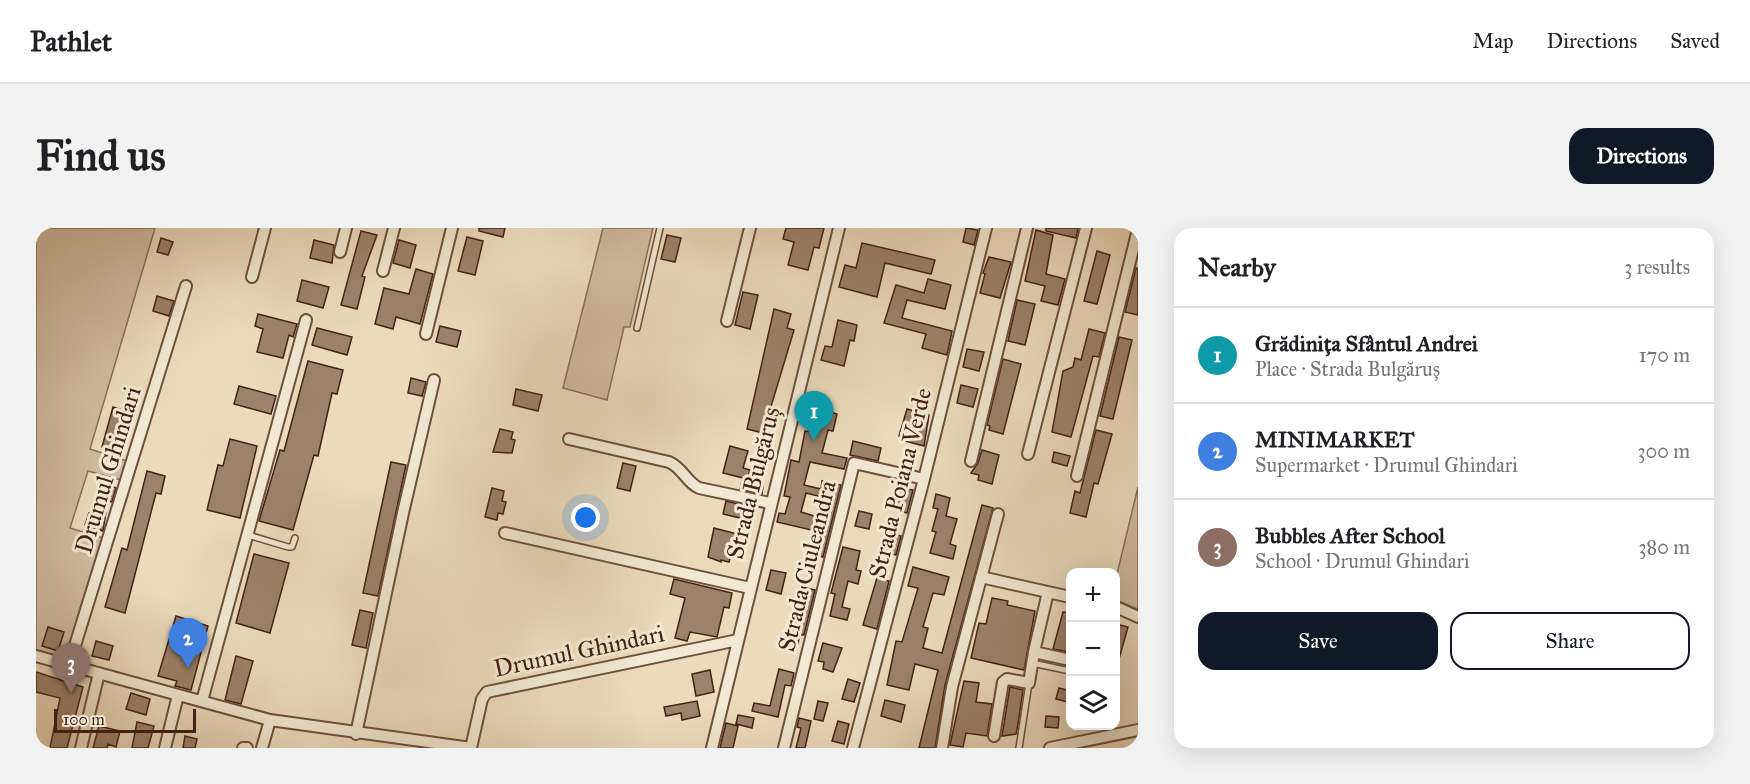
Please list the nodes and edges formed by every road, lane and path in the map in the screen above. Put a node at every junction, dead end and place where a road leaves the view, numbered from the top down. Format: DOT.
graph roads {
  1 [pos="265,228"];
  2 [pos="346,228"];
  3 [pos="394,228"];
  4 [pos="452,228"];
  5 [pos="660,228"];
  6 [pos="750,228"];
  7 [pos="839,228"];
  8 [pos="986,228"];
  9 [pos="1027,228"];
  10 [pos="1086,228"];
  11 [pos="1138,229"];
  12 [pos="340,252"];
  13 [pos="383,271"];
  14 [pos="252,277"];
  15 [pos="186,286"];
  16 [pos="306,320"];
  17 [pos="727,321"];
  18 [pos="637,328"];
  19 [pos="426,334"];
  20 [pos="434,380"];
  21 [pos="569,439"];
  22 [pos="1028,454"];
  23 [pos="971,461"];
  24 [pos="1077,476"];
  25 [pos="924,481"];
  26 [pos="770,503"];
  27 [pos="998,514"];
  28 [pos="505,533"];
  29 [pos="247,535"];
  30 [pos="295,538"];
  31 [pos="981,578"];
  32 [pos="750,588"];
  33 [pos="1048,592"];
  34 [pos="1066,596"];
  35 [pos="1120,609"];
  36 [pos="1138,617"];
  37 [pos="738,640"];
  38 [pos="1034,652"];
  39 [pos="36,656"];
  40 [pos="1066,659"];
  41 [pos="1032,663"];
  42 [pos="69,665"];
  43 [pos="1066,671"];
  44 [pos="99,673"];
  45 [pos="1029,683"];
  46 [pos="178,695"];
  47 [pos="202,701"];
  48 [pos="270,720"];
  49 [pos="1138,730"];
  50 [pos="356,734"];
  51 [pos="994,736"];
  52 [pos="1067,746"];
  53 [pos="81,748"];
  54 [pos="165,748"];
  55 [pos="243,748"];
  56 [pos="247,748"];
  57 [pos="262,748"];
  58 [pos="471,748"];
  59 [pos="712,748"];
  60 [pos="784,748"];
  61 [pos="853,748"];
  62 [pos="942,748"];
  63 [pos="1019,748"];
  64 [pos="1050,748"];
  1 -- 14 [label="street"];
  2 -- 12 [label="street"];
  3 -- 13 [label="street"];
  4 -- 19 [label="street"];
  5 -- 18 [label="lane"];
  6 -- 17 [label="street"];
  7 -- 26 [label="street, Strada Bulgăruș"];
  8 -- 25 [label="street, Strada Poiana Verde"];
  9 -- 23 [label="street"];
  10 -- 22 [label="street"];
  11 -- 24 [label="street"];
  15 -- 42 [label="street, Drumul Ghindari"];
  16 -- 29 [label="street"];
  20 -- 50 [label="street"];
  21 -- 26 [label="street"];
  25 -- 60 [label="street, Strada Ciuleandra"];
  25 -- 61 [label="street, Strada Poiana Verde"];
  26 -- 32 [label="street, Strada Bulgăruș"];
  27 -- 31 [label="street"];
  28 -- 32 [label="street"];
  29 -- 30 [label="lane"];
  29 -- 47 [label="street"];
  31 -- 33 [label="street"];
  31 -- 62 [label="street"];
  32 -- 37 [label="street, Strada Bulgăruș"];
  33 -- 34 [label="street"];
  33 -- 38 [label="street"];
  35 -- 36 [label="street"];
  37 -- 58 [label="street, Drumul Ghindari"];
  37 -- 59 [label="street, Strada Bulgăruș"];
  38 -- 40 [label="street"];
  38 -- 41 [label="street"];
  39 -- 42 [label="street, Drumul Ghindari"];
  41 -- 43 [label="lane"];
  41 -- 45 [label="street"];
  42 -- 44 [label="street, Drumul Ghindari"];
  44 -- 46 [label="street, Drumul Ghindari"];
  44 -- 53 [label="street"];
  45 -- 51 [label="street"];
  45 -- 63 [label="lane"];
  46 -- 47 [label="street, Drumul Ghindari"];
  46 -- 54 [label="street"];
  47 -- 48 [label="street, Drumul Ghindari"];
  48 -- 50 [label="street, Drumul Ghindari"];
  48 -- 57 [label="street"];
  49 -- 52 [label="street"];
  50 -- 58 [label="street, Drumul Ghindari"];
  52 -- 64 [label="street"];
  55 -- 56 [label="street"];
}
